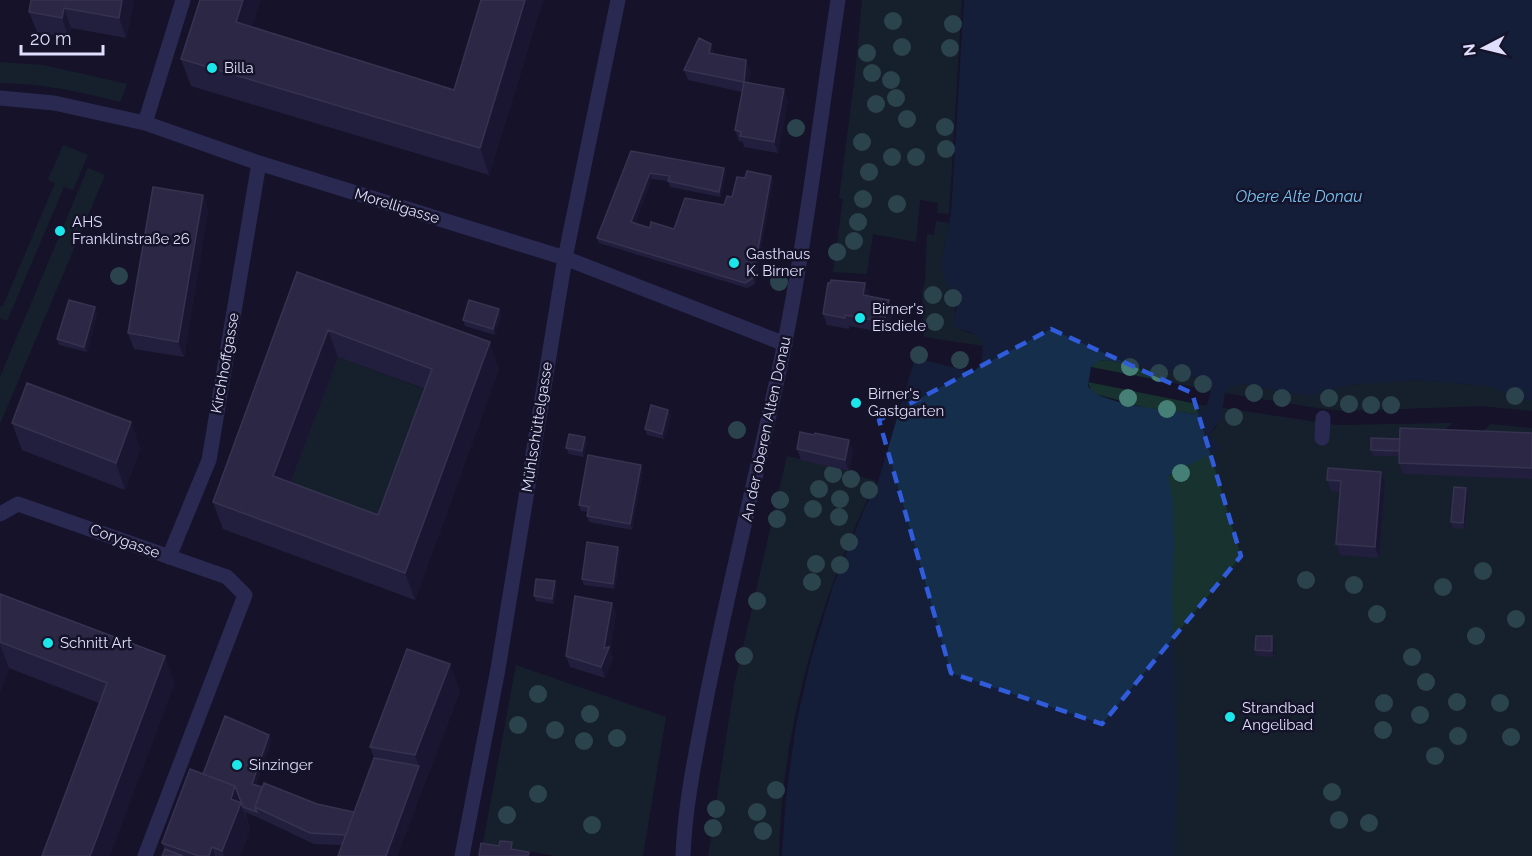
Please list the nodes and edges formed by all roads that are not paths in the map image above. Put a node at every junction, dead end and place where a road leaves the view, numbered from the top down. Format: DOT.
graph roads {
  1 [pos="183,0"];
  2 [pos="618,0"];
  3 [pos="838,0"];
  4 [pos="0,98"];
  5 [pos="145,123"];
  6 [pos="259,163"];
  7 [pos="565,258"];
  8 [pos="785,344"];
  9 [pos="1323,418"];
  10 [pos="1322,438"];
  11 [pos="0,514"];
  12 [pos="169,557"];
  13 [pos="145,856"];
  14 [pos="462,856"];
  15 [pos="683,856"];
  1 -- 5 [label="street"];
  2 -- 7 [label="street, Mühlschüttelgasse"];
  3 -- 8 [label="street, An der oberen Alten Donau"];
  4 -- 5 [label="street, Morelligasse"];
  5 -- 6 [label="street, Morelligasse"];
  6 -- 7 [label="street, Morelligasse"];
  6 -- 12 [label="street, Kirchhoffgasse"];
  7 -- 8 [label="street, Morelligasse"];
  7 -- 14 [label="street, Mühlschüttelgasse"];
  8 -- 15 [label="street, An der oberen Alten Donau"];
  9 -- 10 [label="street"];
  11 -- 12 [label="street, Corygasse"];
  12 -- 13 [label="street, Corygasse"];
}
